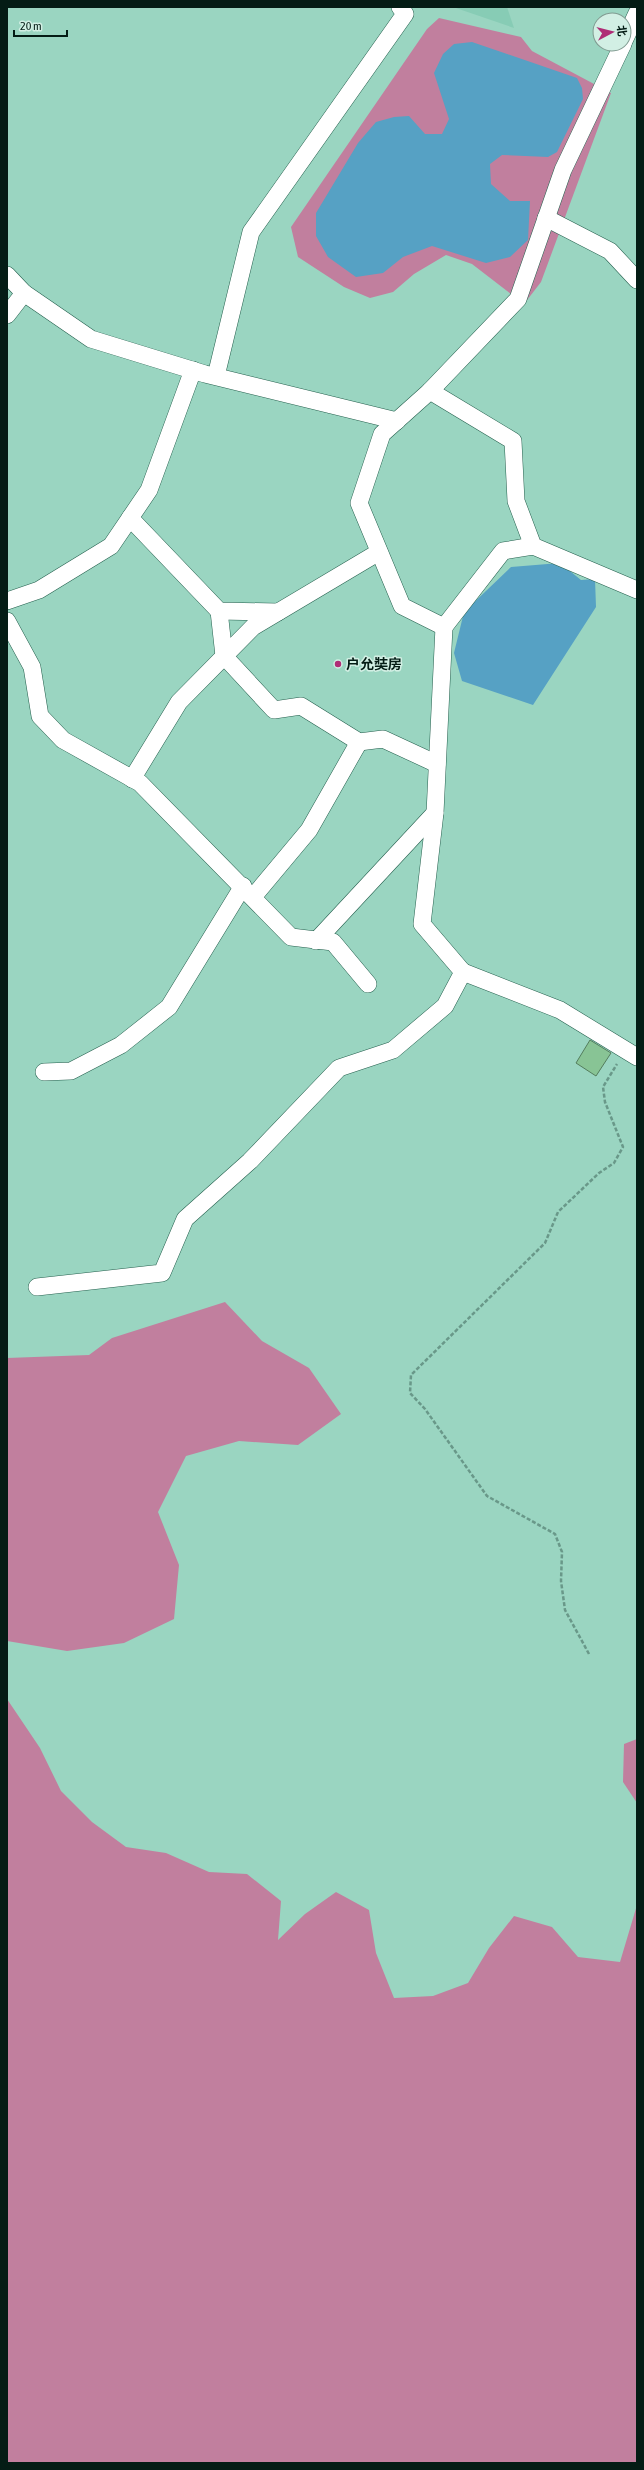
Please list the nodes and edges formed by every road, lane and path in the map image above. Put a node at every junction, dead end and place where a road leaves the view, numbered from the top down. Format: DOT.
graph roads {
  1 [pos="400,7"];
  2 [pos="637,14"];
  3 [pos="632,24"];
  4 [pos="618,52"];
  5 [pos="546,218"];
  6 [pos="7,275"];
  7 [pos="637,280"];
  8 [pos="24,293"];
  9 [pos="7,315"];
  10 [pos="193,370"];
  11 [pos="216,376"];
  12 [pos="430,392"];
  13 [pos="397,421"];
  14 [pos="130,518"];
  15 [pos="533,546"];
  16 [pos="380,552"];
  17 [pos="637,590"];
  18 [pos="7,601"];
  19 [pos="219,611"];
  20 [pos="278,612"];
  21 [pos="7,621"];
  22 [pos="444,627"];
  23 [pos="224,656"];
  24 [pos="359,742"];
  25 [pos="437,764"];
  26 [pos="132,779"];
  27 [pos="435,813"];
  28 [pos="248,892"];
  29 [pos="316,941"];
  30 [pos="463,972"];
  31 [pos="368,984"];
  32 [pos="632,1054"];
  33 [pos="44,1072"];
  34 [pos="37,1287"];
  35 [pos="589,1654"];
  1 -- 11 [label="street"];
  2 -- 3 [label="street"];
  4 -- 5 [label="street"];
  5 -- 7 [label="street"];
  5 -- 12 [label="street"];
  6 -- 8 [label="street"];
  8 -- 9 [label="street"];
  8 -- 10 [label="street"];
  10 -- 11 [label="street"];
  10 -- 14 [label="street"];
  11 -- 13 [label="street"];
  12 -- 13 [label="street"];
  12 -- 15 [label="street"];
  13 -- 16 [label="street"];
  14 -- 18 [label="street"];
  14 -- 19 [label="street"];
  15 -- 17 [label="street"];
  15 -- 22 [label="street"];
  16 -- 20 [label="street"];
  16 -- 22 [label="street"];
  19 -- 20 [label="street"];
  19 -- 23 [label="street"];
  20 -- 23 [label="street"];
  21 -- 26 [label="street"];
  22 -- 25 [label="street"];
  23 -- 24 [label="street"];
  23 -- 26 [label="street"];
  24 -- 25 [label="street"];
  24 -- 28 [label="street"];
  25 -- 27 [label="street"];
  26 -- 28 [label="street"];
  27 -- 29 [label="street"];
  27 -- 30 [label="street"];
  28 -- 29 [label="street"];
  28 -- 33 [label="street"];
  29 -- 31 [label="street"];
  30 -- 32 [label="street"];
  30 -- 34 [label="street"];
  32 -- 35 [label="path"];
}
